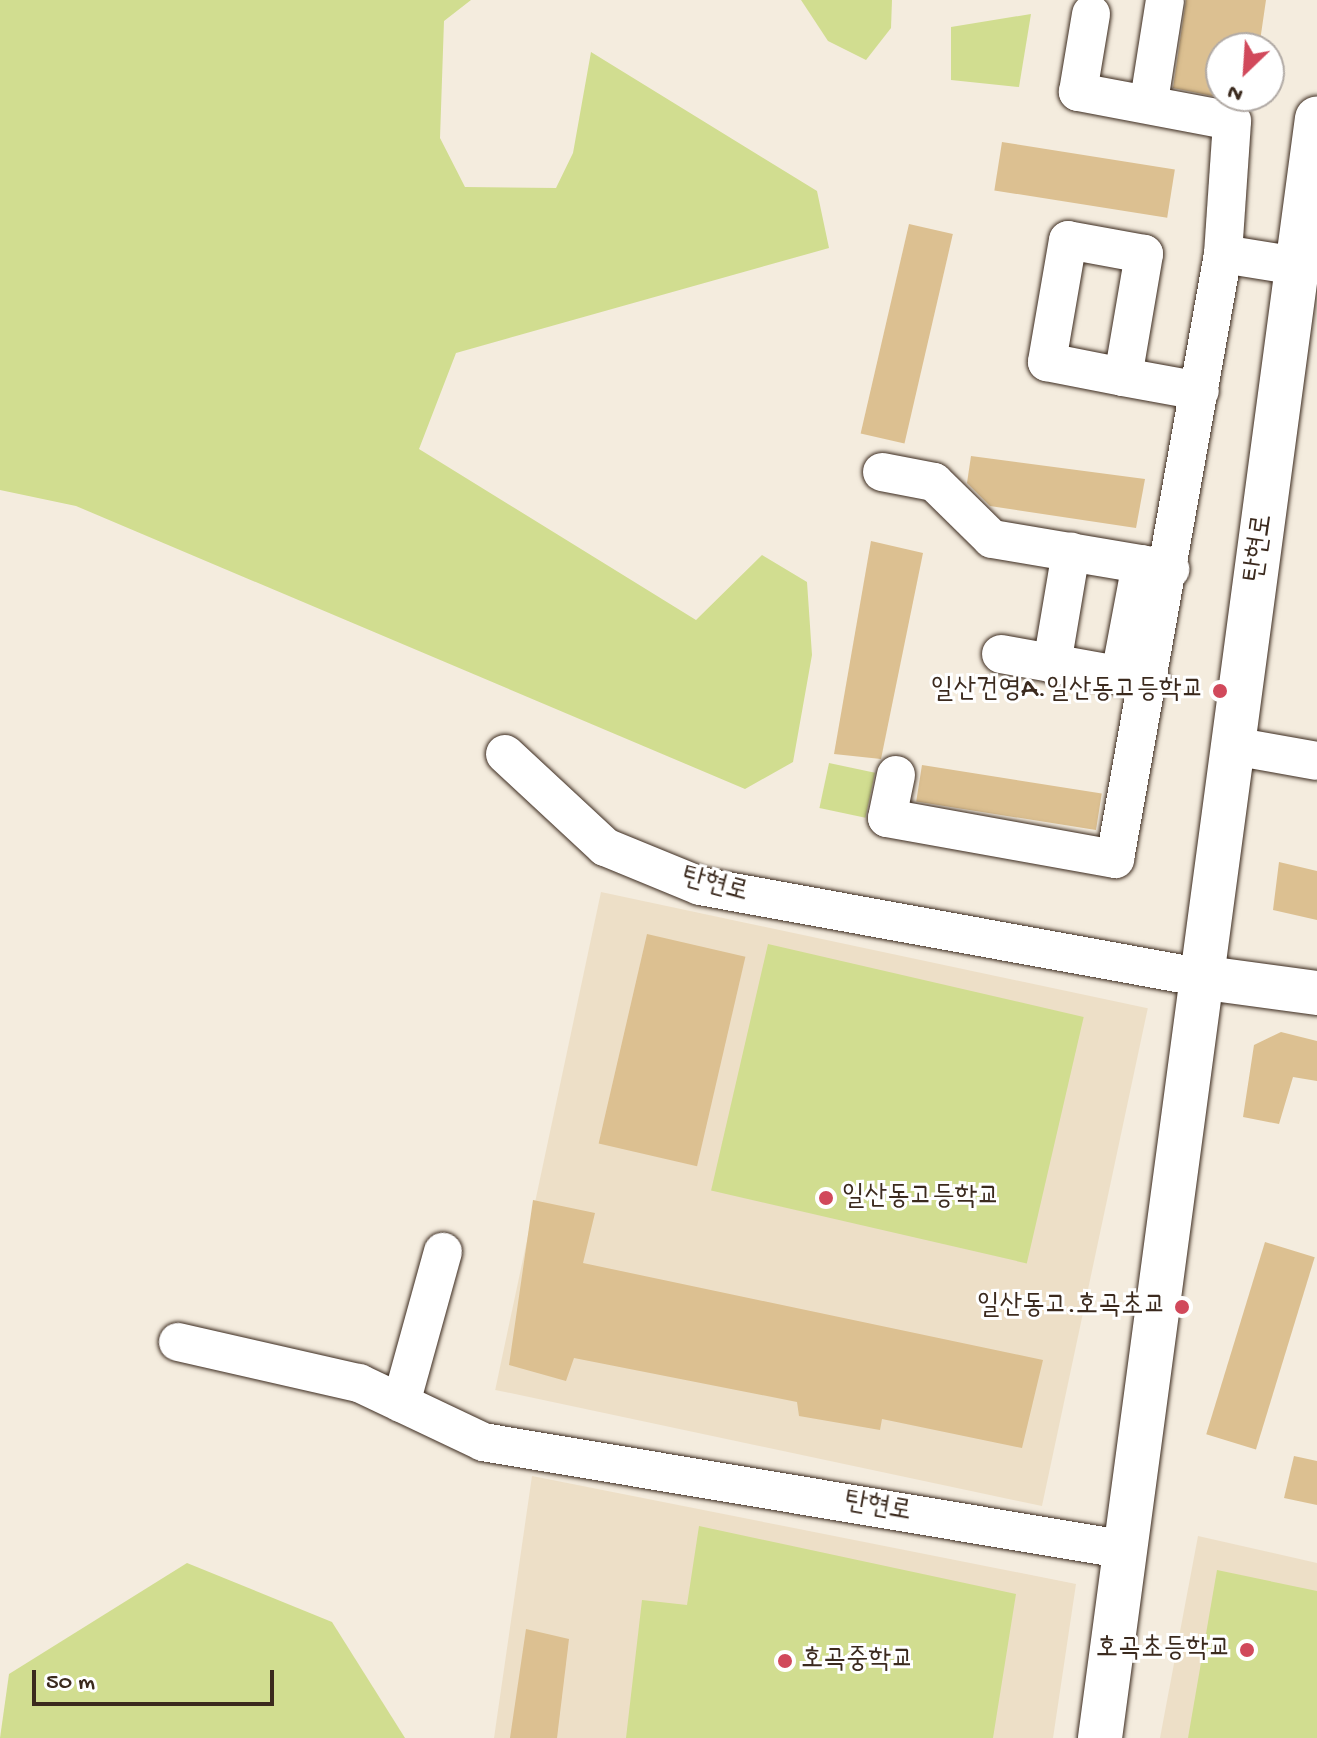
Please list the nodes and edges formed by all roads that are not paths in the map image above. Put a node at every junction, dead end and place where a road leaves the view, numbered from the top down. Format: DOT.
graph roads {
  1 [pos="1165,0"];
  2 [pos="1091,14"];
  3 [pos="1149,101"];
  4 [pos="1317,118"];
  5 [pos="1223,254"];
  6 [pos="1297,266"];
  7 [pos="1123,377"];
  8 [pos="1200,391"];
  9 [pos="882,472"];
  10 [pos="1071,552"];
  11 [pos="1155,566"];
  12 [pos="1001,654"];
  13 [pos="1052,664"];
  14 [pos="1135,678"];
  15 [pos="1233,746"];
  16 [pos="505,754"];
  17 [pos="1317,761"];
  18 [pos="896,775"];
  19 [pos="1199,977"];
  20 [pos="1317,993"];
  21 [pos="443,1252"];
  22 [pos="178,1342"];
  23 [pos="401,1403"];
  24 [pos="1127,1550"];
  25 [pos="1100,1738"];
  1 -- 3 [label="street"];
  2 -- 3 [label="street"];
  3 -- 5 [label="street"];
  4 -- 6 [label="main road, 탄현로"];
  5 -- 6 [label="street"];
  5 -- 8 [label="street"];
  6 -- 15 [label="main road, 탄현로"];
  7 -- 8 [label="street"];
  8 -- 11 [label="street"];
  9 -- 10 [label="street"];
  10 -- 11 [label="street"];
  10 -- 13 [label="street"];
  11 -- 14 [label="street"];
  12 -- 13 [label="street"];
  13 -- 14 [label="street"];
  14 -- 18 [label="street"];
  15 -- 17 [label="street"];
  15 -- 19 [label="main road, 탄현로"];
  16 -- 19 [label="street, 탄현로"];
  19 -- 20 [label="main road, 탄현로"];
  19 -- 24 [label="main road, 탄현로"];
  21 -- 23 [label="street"];
  22 -- 23 [label="street, 탄현로"];
  23 -- 24 [label="street, 탄현로"];
  24 -- 25 [label="main road, 탄현로"];
}
